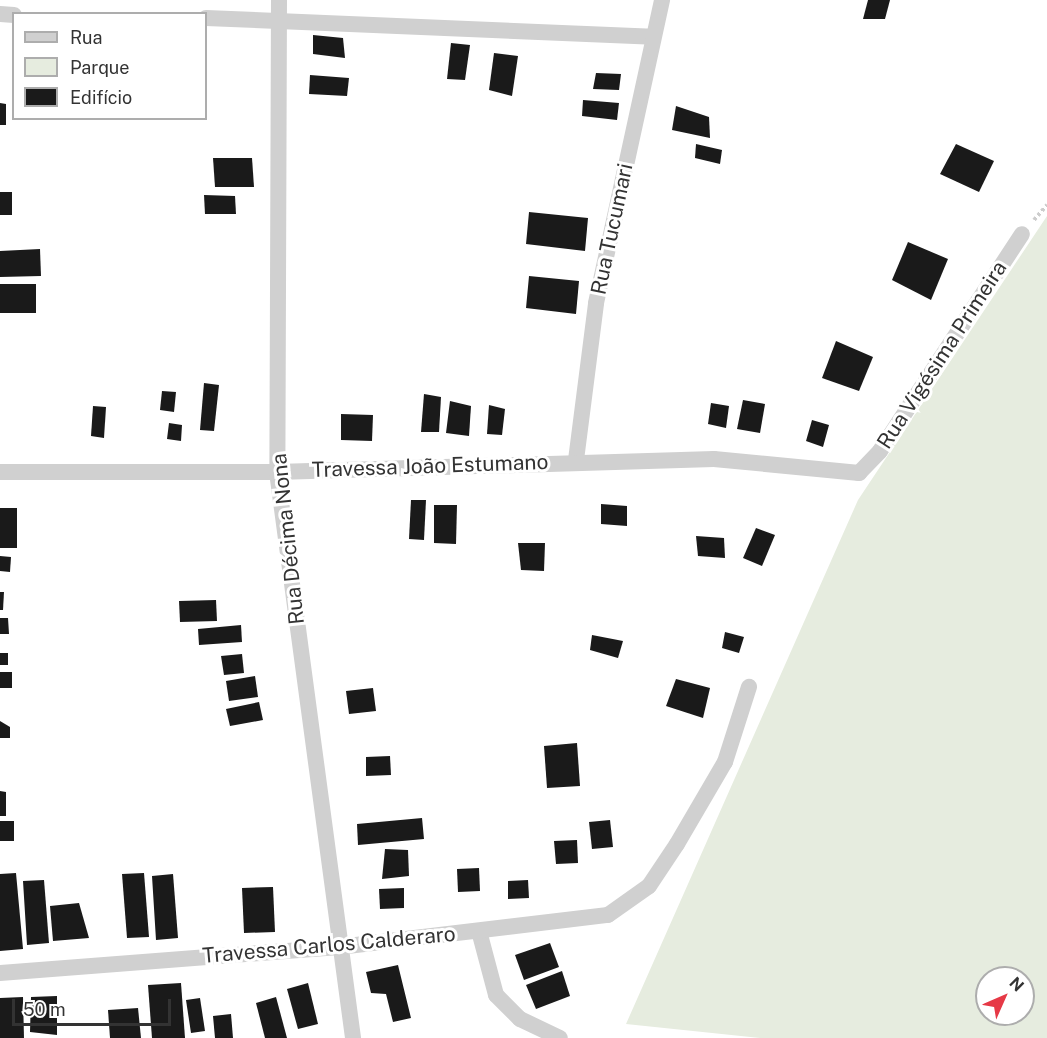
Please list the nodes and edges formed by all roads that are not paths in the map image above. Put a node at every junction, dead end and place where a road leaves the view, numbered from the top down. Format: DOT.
graph roads {
  1 [pos="279,0"];
  2 [pos="662,0"];
  3 [pos="207,18"];
  4 [pos="279,19"];
  5 [pos="653,38"];
  6 [pos="1022,234"];
  7 [pos="576,460"];
  8 [pos="0,472"];
  9 [pos="277,472"];
  10 [pos="859,473"];
  11 [pos="749,687"];
  12 [pos="479,931"];
  13 [pos="339,947"];
  14 [pos="0,973"];
  15 [pos="353,1038"];
  16 [pos="560,1038"];
  1 -- 4 [label="street, Rua Décima Nona"];
  2 -- 5 [label="street, Rua Tucumari"];
  3 -- 4 [label="street"];
  4 -- 5 [label="street"];
  4 -- 9 [label="street, Rua Décima Nona"];
  5 -- 7 [label="street, Rua Tucumari"];
  6 -- 10 [label="street, Rua Vigésima Primeira"];
  7 -- 9 [label="street, Travessa João Estumano"];
  7 -- 10 [label="street, Travessa João Estumano"];
  8 -- 9 [label="street, Travessa João Estumano"];
  9 -- 13 [label="street, Rua Décima Nona"];
  11 -- 12 [label="street, Travessa Carlos Calderaro"];
  12 -- 13 [label="street, Travessa Carlos Calderaro"];
  12 -- 16 [label="street"];
  13 -- 14 [label="street, Travessa Carlos Calderaro"];
  13 -- 15 [label="street, Rua Décima Nona"];
}
